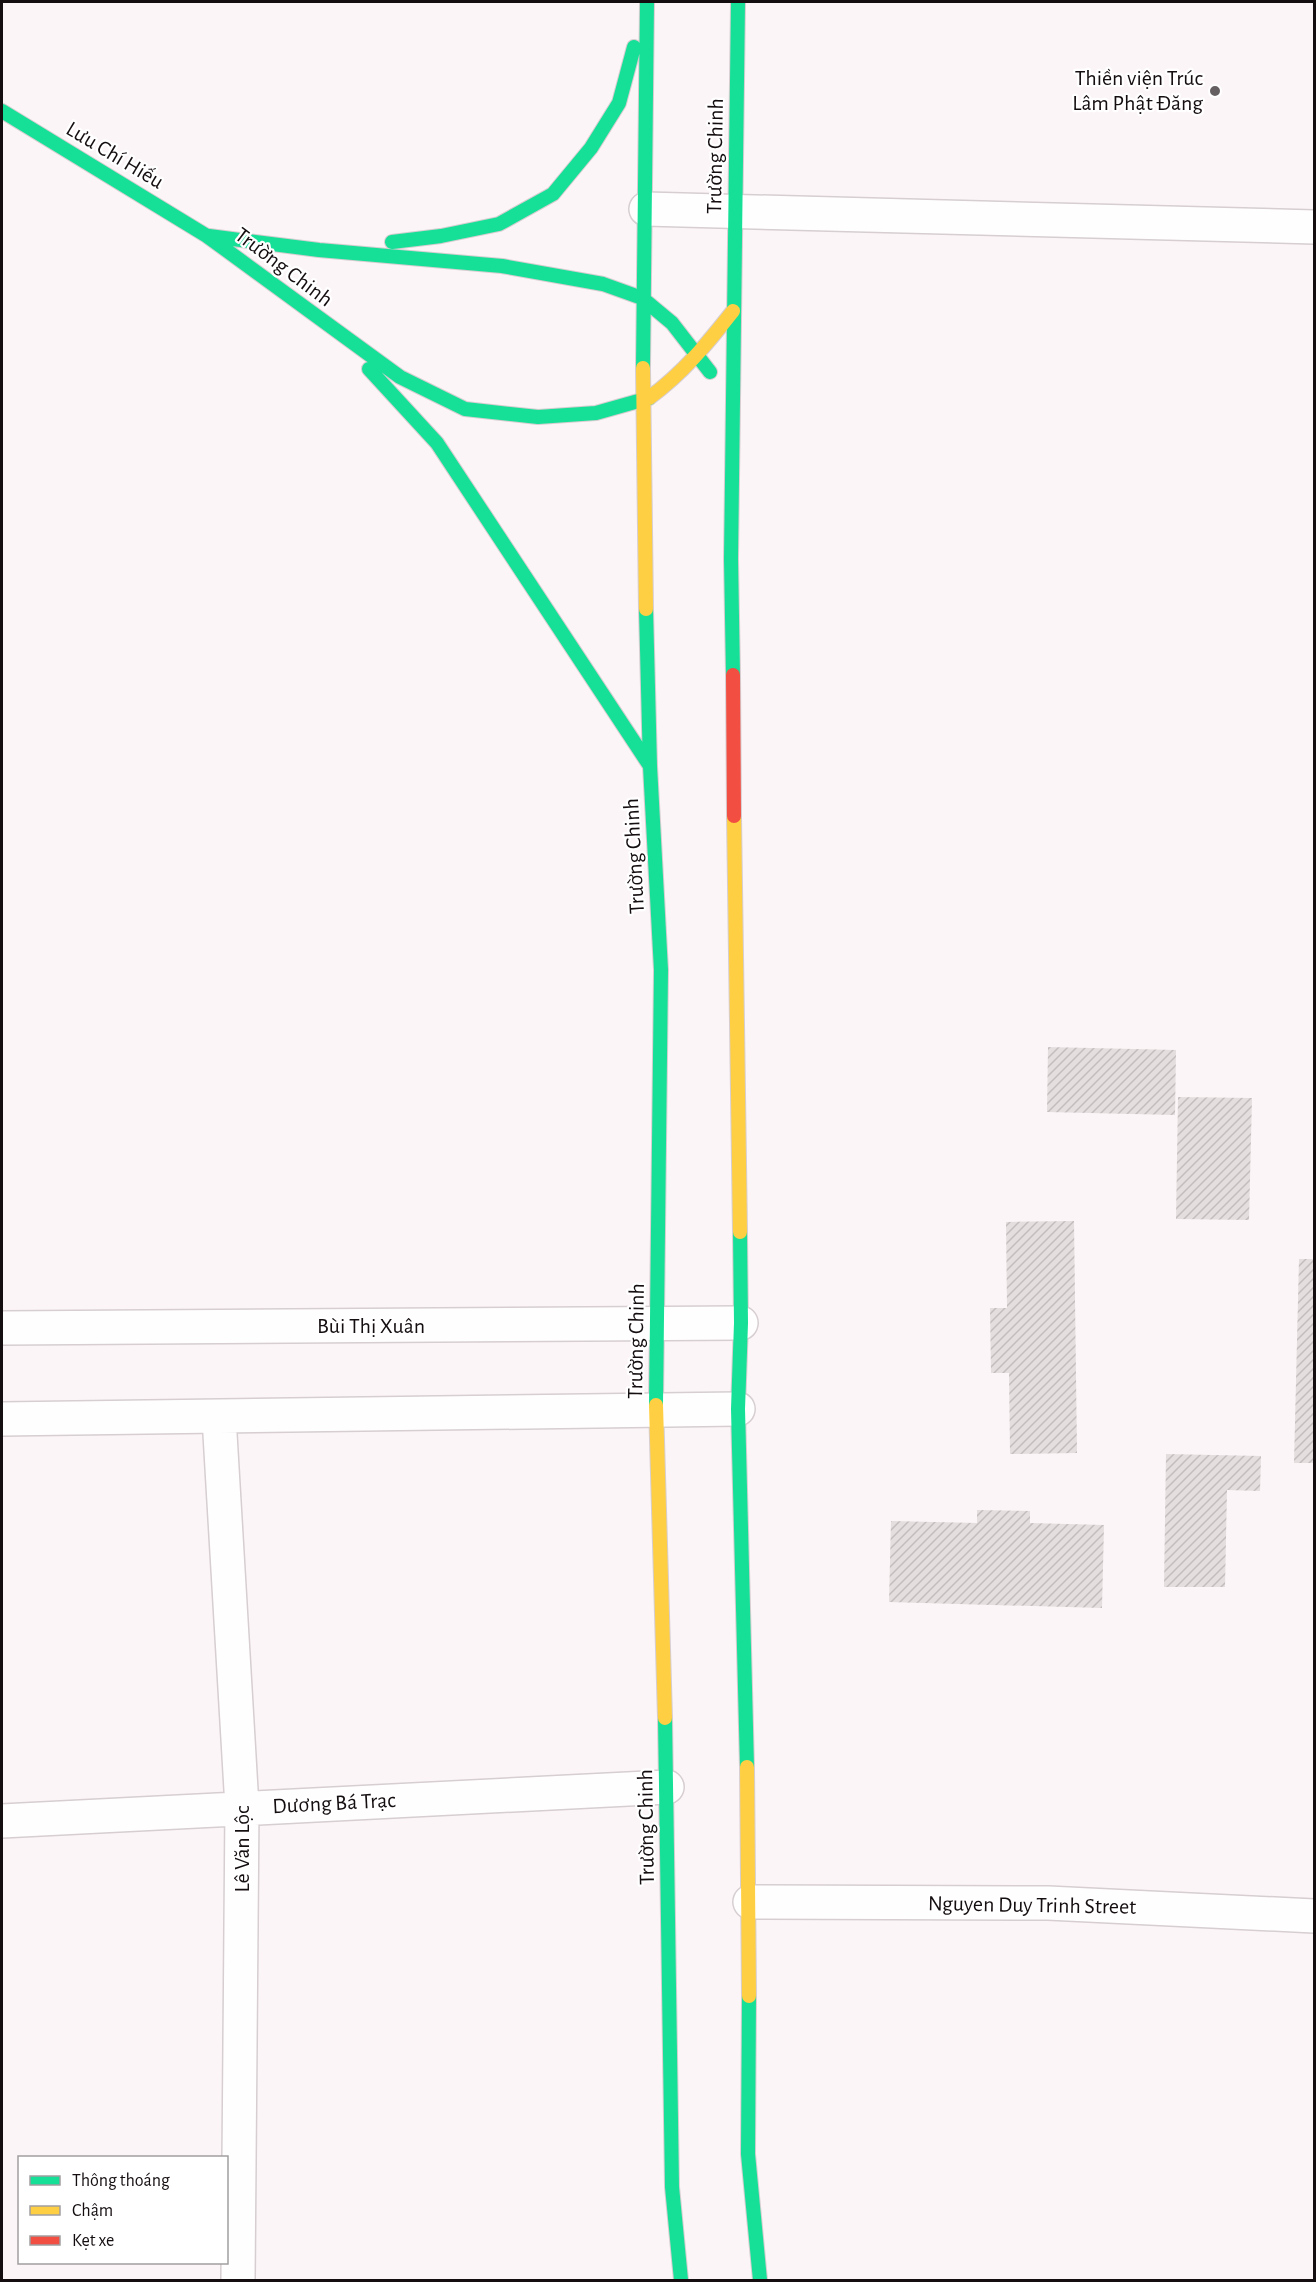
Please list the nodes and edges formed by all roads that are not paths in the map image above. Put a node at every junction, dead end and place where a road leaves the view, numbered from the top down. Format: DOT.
graph roads {
  1 [pos="646,2"];
  2 [pos="738,2"];
  3 [pos="2,111"];
  4 [pos="645,209"];
  5 [pos="736,211"];
  6 [pos="1314,227"];
  7 [pos="207,236"];
  8 [pos="320,249"];
  9 [pos="642,298"];
  10 [pos="733,311"];
  11 [pos="331,328"];
  12 [pos="699,355"];
  13 [pos="644,401"];
  14 [pos="733,413"];
  15 [pos="651,766"];
  16 [pos="741,1323"];
  17 [pos="657,1324"];
  18 [pos="2,1328"];
  19 [pos="738,1409"];
  20 [pos="656,1410"];
  21 [pos="219,1418"];
  22 [pos="2,1419"];
  23 [pos="667,1787"];
  24 [pos="242,1807"];
  25 [pos="2,1821"];
  26 [pos="750,1902"];
  27 [pos="1314,1916"];
  28 [pos="238,2280"];
  29 [pos="681,2280"];
  30 [pos="760,2280"];
  1 -- 4 [label="street, Trường Chinh"];
  1 -- 8 [label="street"];
  2 -- 5 [label="street, Trường Chinh"];
  3 -- 7 [label="street, Lưu Chí Hiếu"];
  4 -- 5 [label="street"];
  4 -- 9 [label="street, Trường Chinh"];
  5 -- 6 [label="street"];
  5 -- 10 [label="street, Trường Chinh"];
  7 -- 8 [label="street, Trường Chinh"];
  7 -- 11 [label="street, Trường Chinh"];
  8 -- 9 [label="street, Trường Chinh"];
  9 -- 12 [label="street, Trường Chinh"];
  9 -- 13 [label="street, Trường Chinh"];
  10 -- 12 [label="street, Trường Chinh"];
  10 -- 14 [label="street, Trường Chinh"];
  11 -- 13 [label="street, Trường Chinh"];
  11 -- 15 [label="street"];
  12 -- 13 [label="street, Trường Chinh"];
  12 -- 14 [label="street, Trường Chinh"];
  13 -- 15 [label="street, Trường Chinh"];
  14 -- 16 [label="street, Trường Chinh"];
  15 -- 17 [label="street, Trường Chinh"];
  16 -- 17 [label="street, Bùi Thị Xuân"];
  16 -- 19 [label="street, Trường Chinh"];
  17 -- 18 [label="street, Bùi Thị Xuân"];
  17 -- 20 [label="street, Trường Chinh"];
  19 -- 20 [label="street"];
  19 -- 26 [label="street, Trường Chinh"];
  20 -- 21 [label="street"];
  20 -- 23 [label="street, Trường Chinh"];
  21 -- 22 [label="street"];
  21 -- 24 [label="street, Lê Văn Lộc"];
  23 -- 24 [label="street, Dương Bá Trạc"];
  23 -- 29 [label="street, Trường Chinh"];
  24 -- 25 [label="street, Dương Bá Trạc"];
  24 -- 28 [label="street, Lê Văn Lộc"];
  26 -- 27 [label="street, Nguyen Duy Trinh Street"];
  26 -- 30 [label="street, Trường Chinh"];
}
